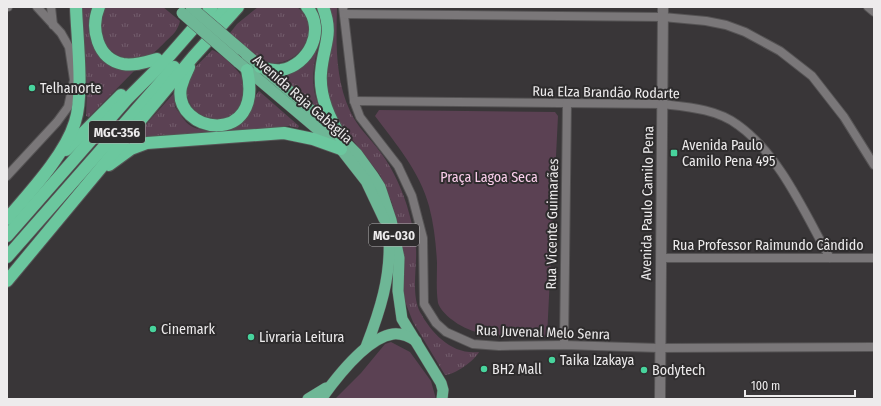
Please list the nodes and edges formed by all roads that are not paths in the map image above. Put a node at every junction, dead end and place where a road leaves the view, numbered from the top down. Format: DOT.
graph roads {
  1 [pos="37,7"];
  2 [pos="51,7"];
  3 [pos="76,7"];
  4 [pos="99,7"];
  5 [pos="204,7"];
  6 [pos="212,7"];
  7 [pos="238,7"];
  8 [pos="244,7"];
  9 [pos="307,7"];
  10 [pos="323,7"];
  11 [pos="868,7"];
  12 [pos="183,9"];
  13 [pos="344,10"];
  14 [pos="663,12"];
  15 [pos="874,12"];
  16 [pos="228,13"];
  17 [pos="53,26"];
  18 [pos="193,57"];
  19 [pos="157,59"];
  20 [pos="243,66"];
  21 [pos="260,67"];
  22 [pos="354,101"];
  23 [pos="567,103"];
  24 [pos="662,104"];
  25 [pos="341,144"];
  26 [pos="874,165"];
  27 [pos="48,168"];
  28 [pos="7,176"];
  29 [pos="91,180"];
  30 [pos="7,219"];
  31 [pos="7,236"];
  32 [pos="7,257"];
  33 [pos="661,258"];
  34 [pos="830,258"];
  35 [pos="874,258"];
  36 [pos="7,281"];
  37 [pos="417,342"];
  38 [pos="564,345"];
  39 [pos="366,347"];
  40 [pos="874,347"];
  41 [pos="660,348"];
  42 [pos="332,385"];
  43 [pos="444,396"];
  44 [pos="308,399"];
  45 [pos="321,399"];
  46 [pos="660,399"];
  1 -- 17 [label="street"];
  2 -- 17 [label="street"];
  3 -- 27 [label="highway"];
  4 -- 19 [label="highway"];
  5 -- 19 [label="highway, MGC-356"];
  6 -- 31 [label="highway, MGC-356"];
  7 -- 16 [label="highway, MGC-356"];
  8 -- 16 [label="highway"];
  9 -- 21 [label="highway"];
  10 -- 25 [label="highway"];
  11 -- 15 [label="street"];
  12 -- 20 [label="highway, Avenida Raja Gabáglia / MG-030, bridge"];
  12 -- 21 [label="highway, Avenida Raja Gabáglia / MG-030, bridge"];
  13 -- 14 [label="street"];
  13 -- 22 [label="street, Rua Juvenal Melo Senra"];
  14 -- 24 [label="street, Avenida Paulo Camilo Pena"];
  14 -- 26 [label="street"];
  16 -- 18 [label="highway, MGC-356"];
  16 -- 32 [label="highway, MGC-356"];
  17 -- 28 [label="street"];
  18 -- 20 [label="highway"];
  18 -- 29 [label="highway, MGC-356"];
  19 -- 27 [label="highway, MGC-356"];
  20 -- 25 [label="highway, Avenida Raja Gabáglia / MG-030"];
  21 -- 25 [label="highway, Avenida Raja Gabáglia / MG-030"];
  22 -- 23 [label="street, Rua Elza Brandão Rodarte"];
  22 -- 38 [label="street, Rua Juvenal Melo Senra"];
  23 -- 24 [label="street, Rua Elza Brandão Rodarte"];
  23 -- 38 [label="street, Rua Vicente Guimarães"];
  24 -- 33 [label="street, Avenida Paulo Camilo Pena"];
  24 -- 34 [label="street, Rua Elza Brandão Rodarte"];
  25 -- 29 [label="highway"];
  25 -- 37 [label="highway, Avenida Raja Gabáglia / MG-030"];
  25 -- 39 [label="highway, Avenida Raja Gabáglia / MG-030"];
  27 -- 30 [label="highway, MGC-356"];
  29 -- 36 [label="highway, MGC-356"];
  33 -- 34 [label="street, Rua Professor Raimundo Cândido"];
  33 -- 41 [label="street, Avenida Paulo Camilo Pena"];
  34 -- 35 [label="street, Rua Professor Raimundo Cândido"];
  37 -- 39 [label="highway"];
  37 -- 43 [label="highway, MG-030"];
  38 -- 41 [label="street, Rua Juvenal Melo Senra"];
  39 -- 42 [label="highway, MG-030"];
  40 -- 41 [label="street, Rua Juvenal Melo Senra"];
  41 -- 46 [label="street, Avenida Paulo Camilo Pena"];
  42 -- 44 [label="highway, MG-030"];
  42 -- 45 [label="highway"];
}
